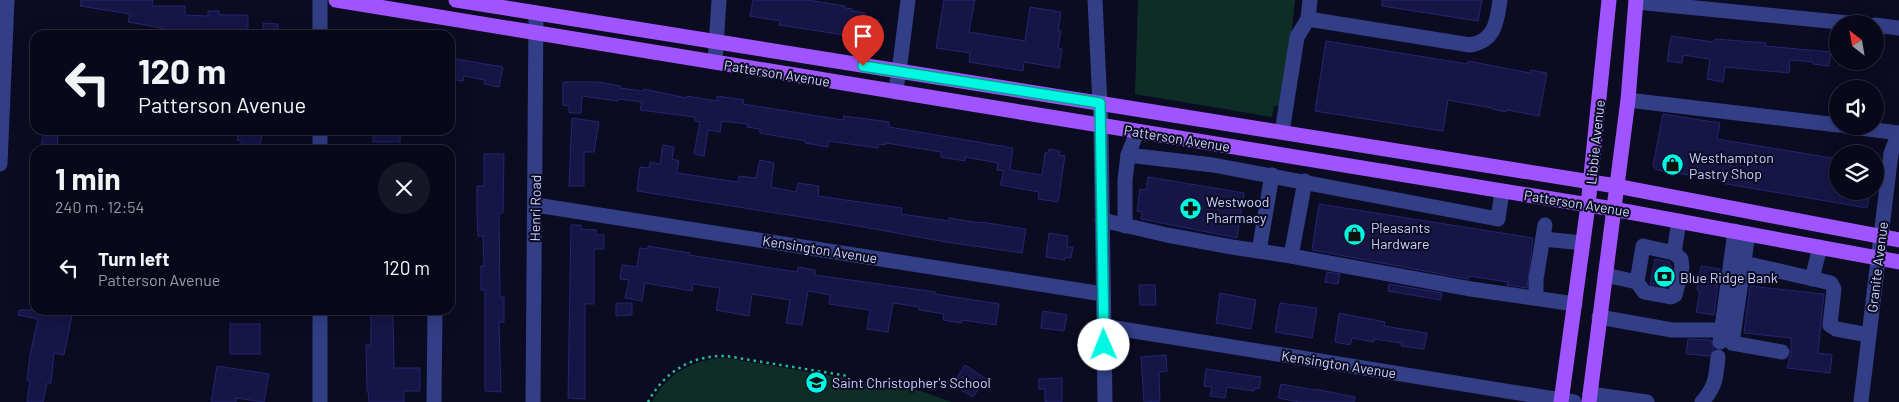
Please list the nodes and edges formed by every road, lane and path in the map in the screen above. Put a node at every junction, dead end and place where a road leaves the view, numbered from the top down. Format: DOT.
graph roads {
  1 [pos="7,0"];
  2 [pos="320,0"];
  3 [pos="336,0"];
  4 [pos="456,0"];
  5 [pos="720,0"];
  6 [pos="908,0"];
  7 [pos="1094,0"];
  8 [pos="1310,0"];
  9 [pos="1500,0"];
  10 [pos="1609,0"];
  11 [pos="1636,1"];
  12 [pos="536,13"];
  13 [pos="1308,19"];
  14 [pos="1829,21"];
  15 [pos="1884,27"];
  16 [pos="1899,28"];
  17 [pos="320,30"];
  18 [pos="537,33"];
  19 [pos="3,38"];
  20 [pos="717,43"];
  21 [pos="715,62"];
  22 [pos="899,72"];
  23 [pos="895,92"];
  24 [pos="1628,100"];
  25 [pos="1100,103"];
  26 [pos="1829,124"];
  27 [pos="1101,126"];
  28 [pos="1884,131"];
  29 [pos="1137,132"];
  30 [pos="1282,132"];
  31 [pos="1899,133"];
  32 [pos="1128,155"];
  33 [pos="0,164"];
  34 [pos="1272,175"];
  35 [pos="1305,181"];
  36 [pos="1591,182"];
  37 [pos="1616,186"];
  38 [pos="1502,191"];
  39 [pos="1892,202"];
  40 [pos="536,205"];
  41 [pos="1588,205"];
  42 [pos="1613,209"];
  43 [pos="1102,220"];
  44 [pos="1679,221"];
  45 [pos="1125,226"];
  46 [pos="1741,233"];
  47 [pos="1881,237"];
  48 [pos="1899,240"];
  49 [pos="1583,243"];
  50 [pos="1820,247"];
  51 [pos="1259,251"];
  52 [pos="1674,252"];
  53 [pos="1291,256"];
  54 [pos="1878,258"];
  55 [pos="1899,262"];
  56 [pos="1744,263"];
  57 [pos="1605,275"];
  58 [pos="1812,279"];
  59 [pos="1637,282"];
  60 [pos="1103,294"];
  61 [pos="1536,298"];
  62 [pos="1575,304"];
  63 [pos="320,315"];
  64 [pos="435,315"];
  65 [pos="1600,317"];
  66 [pos="1103,326"];
  67 [pos="1869,335"];
  68 [pos="1720,343"];
  69 [pos="1782,352"];
  70 [pos="848,376"];
  71 [pos="1707,397"];
  72 [pos="1589,398"];
  73 [pos="1565,401"];
  74 [pos="320,402"];
  75 [pos="434,402"];
  76 [pos="532,402"];
  77 [pos="648,402"];
  78 [pos="1105,402"];
  79 [pos="1647,402"];
  80 [pos="1860,402"];
  1 -- 19 [label="street"];
  2 -- 17 [label="street"];
  3 -- 18 [label="main road, Patterson Avenue"];
  4 -- 12 [label="main road, Patterson Avenue"];
  5 -- 20 [label="street"];
  6 -- 22 [label="street"];
  7 -- 25 [label="street"];
  8 -- 13 [label="street"];
  9 -- 13 [label="street"];
  10 -- 36 [label="main road, Libbie Avenue"];
  11 -- 14 [label="street"];
  11 -- 24 [label="main road, Libbie Avenue"];
  12 -- 18 [label="street, Henri Road"];
  12 -- 20 [label="main road, Patterson Avenue"];
  13 -- 30 [label="street"];
  15 -- 16 [label="street"];
  18 -- 21 [label="main road, Patterson Avenue"];
  18 -- 40 [label="street, Henri Road"];
  19 -- 33 [label="street"];
  20 -- 21 [label="street"];
  20 -- 22 [label="main road, Patterson Avenue"];
  21 -- 23 [label="main road, Patterson Avenue"];
  22 -- 23 [label="street"];
  22 -- 25 [label="main road, Patterson Avenue"];
  23 -- 27 [label="main road, Patterson Avenue"];
  24 -- 26 [label="street"];
  24 -- 37 [label="main road, Libbie Avenue"];
  25 -- 27 [label="street"];
  25 -- 30 [label="main road, Patterson Avenue"];
  27 -- 29 [label="main road, Patterson Avenue"];
  27 -- 43 [label="street"];
  28 -- 31 [label="street"];
  29 -- 32 [label="street"];
  29 -- 38 [label="main road, Patterson Avenue"];
  30 -- 36 [label="main road, Patterson Avenue"];
  31 -- 39 [label="street, Granite Avenue"];
  32 -- 34 [label="street"];
  32 -- 45 [label="street"];
  34 -- 35 [label="street"];
  34 -- 51 [label="street"];
  35 -- 38 [label="street"];
  35 -- 53 [label="street"];
  36 -- 37 [label="main road, Patterson Avenue"];
  36 -- 41 [label="main road, Libbie Avenue"];
  37 -- 42 [label="main road, Libbie Avenue"];
  37 -- 47 [label="main road, Patterson Avenue"];
  38 -- 41 [label="main road, Patterson Avenue"];
  39 -- 47 [label="street, Granite Avenue"];
  40 -- 60 [label="street, Kensington Avenue"];
  40 -- 76 [label="street, Henri Road"];
  41 -- 42 [label="main road, Patterson Avenue"];
  41 -- 49 [label="main road, Libbie Avenue"];
  42 -- 44 [label="main road, Patterson Avenue"];
  42 -- 57 [label="main road, Libbie Avenue"];
  43 -- 45 [label="street"];
  43 -- 60 [label="street"];
  44 -- 46 [label="main road, Patterson Avenue"];
  44 -- 52 [label="street"];
  45 -- 51 [label="street"];
  46 -- 50 [label="main road, Patterson Avenue"];
  46 -- 56 [label="street"];
  46 -- 68 [label="street"];
  47 -- 48 [label="main road, Patterson Avenue"];
  47 -- 54 [label="street, Granite Avenue"];
  49 -- 61 [label="street"];
  49 -- 62 [label="main road, Libbie Avenue"];
  50 -- 54 [label="main road, Patterson Avenue"];
  50 -- 58 [label="street"];
  51 -- 53 [label="street"];
  52 -- 59 [label="street"];
  52 -- 59 [label="street"];
  53 -- 61 [label="street"];
  54 -- 55 [label="main road, Patterson Avenue"];
  54 -- 67 [label="street, Granite Avenue"];
  56 -- 58 [label="street"];
  56 -- 69 [label="street"];
  57 -- 59 [label="street"];
  57 -- 65 [label="main road, Libbie Avenue"];
  58 -- 67 [label="street"];
  60 -- 66 [label="street"];
  61 -- 62 [label="street"];
  62 -- 73 [label="main road, Libbie Avenue"];
  63 -- 74 [label="street"];
  64 -- 75 [label="street"];
  65 -- 68 [label="street"];
  65 -- 72 [label="main road, Libbie Avenue"];
  66 -- 73 [label="street, Kensington Avenue"];
  66 -- 78 [label="street"];
  67 -- 80 [label="street, Granite Avenue"];
  68 -- 71 [label="street"];
  70 -- 77 [label="path"];
  72 -- 79 [label="street"];
}
